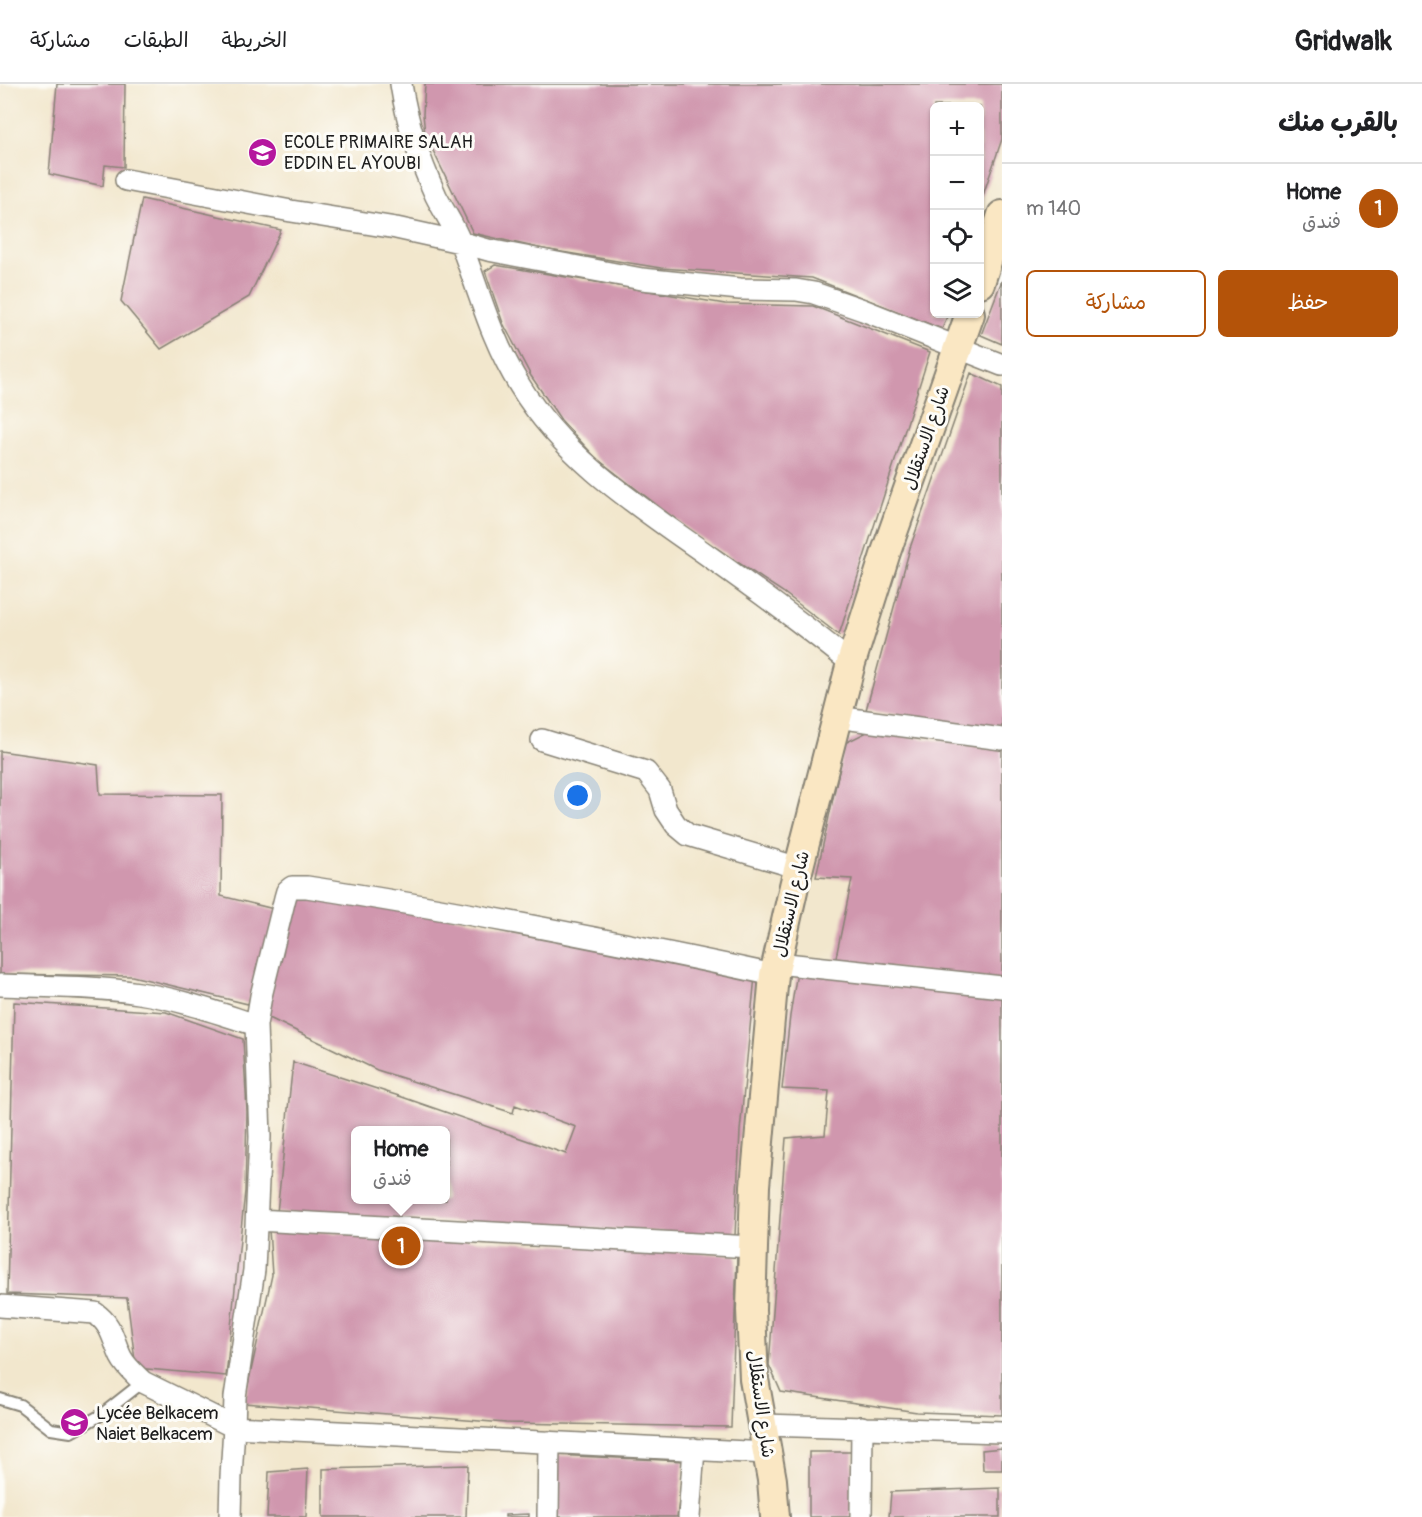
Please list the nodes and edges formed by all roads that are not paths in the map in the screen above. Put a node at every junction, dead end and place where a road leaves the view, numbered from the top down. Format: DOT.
graph roads {
  1 [pos="401,84"];
  2 [pos="126,180"];
  3 [pos="1002,215"];
  4 [pos="460,242"];
  5 [pos="984,271"];
  6 [pos="969,318"];
  7 [pos="958,348"];
  8 [pos="1002,365"];
  9 [pos="851,663"];
  10 [pos="836,717"];
  11 [pos="1002,739"];
  12 [pos="542,740"];
  13 [pos="799,868"];
  14 [pos="775,969"];
  15 [pos="0,985"];
  16 [pos="1002,987"];
  17 [pos="256,1025"];
  18 [pos="257,1220"];
  19 [pos="752,1247"];
  20 [pos="0,1306"];
  21 [pos="143,1382"];
  22 [pos="0,1399"];
  23 [pos="763,1425"];
  24 [pos="234,1427"];
  25 [pos="862,1427"];
  26 [pos="1002,1432"];
  27 [pos="549,1442"];
  28 [pos="694,1449"];
  29 [pos="768,1452"];
  30 [pos="231,1517"];
  31 [pos="548,1517"];
  32 [pos="689,1517"];
  33 [pos="775,1517"];
  34 [pos="861,1517"];
  1 -- 4 [label="street"];
  2 -- 4 [label="street"];
  3 -- 5 [label="street"];
  4 -- 7 [label="street"];
  4 -- 9 [label="street"];
  6 -- 7 [label="street, شارع الاستقلال"];
  7 -- 8 [label="street"];
  7 -- 9 [label="street, شارع الاستقلال"];
  9 -- 10 [label="street, شارع الاستقلال"];
  10 -- 11 [label="street"];
  10 -- 13 [label="street, شارع الاستقلال"];
  12 -- 13 [label="street"];
  13 -- 14 [label="street, شارع الاستقلال"];
  14 -- 16 [label="street"];
  14 -- 17 [label="street"];
  14 -- 19 [label="street, شارع الاستقلال"];
  15 -- 17 [label="street"];
  17 -- 18 [label="street"];
  18 -- 19 [label="street"];
  18 -- 24 [label="street"];
  19 -- 23 [label="street, شارع الاستقلال"];
  20 -- 21 [label="street"];
  21 -- 22 [label="lane"];
  21 -- 24 [label="street"];
  23 -- 25 [label="street"];
  23 -- 29 [label="street, شارع الاستقلال"];
  24 -- 27 [label="street"];
  24 -- 30 [label="street"];
  25 -- 26 [label="street"];
  25 -- 34 [label="street"];
  27 -- 28 [label="street"];
  27 -- 31 [label="street"];
  28 -- 29 [label="street"];
  28 -- 32 [label="street"];
  29 -- 33 [label="street, شارع الاستقلال"];
}
